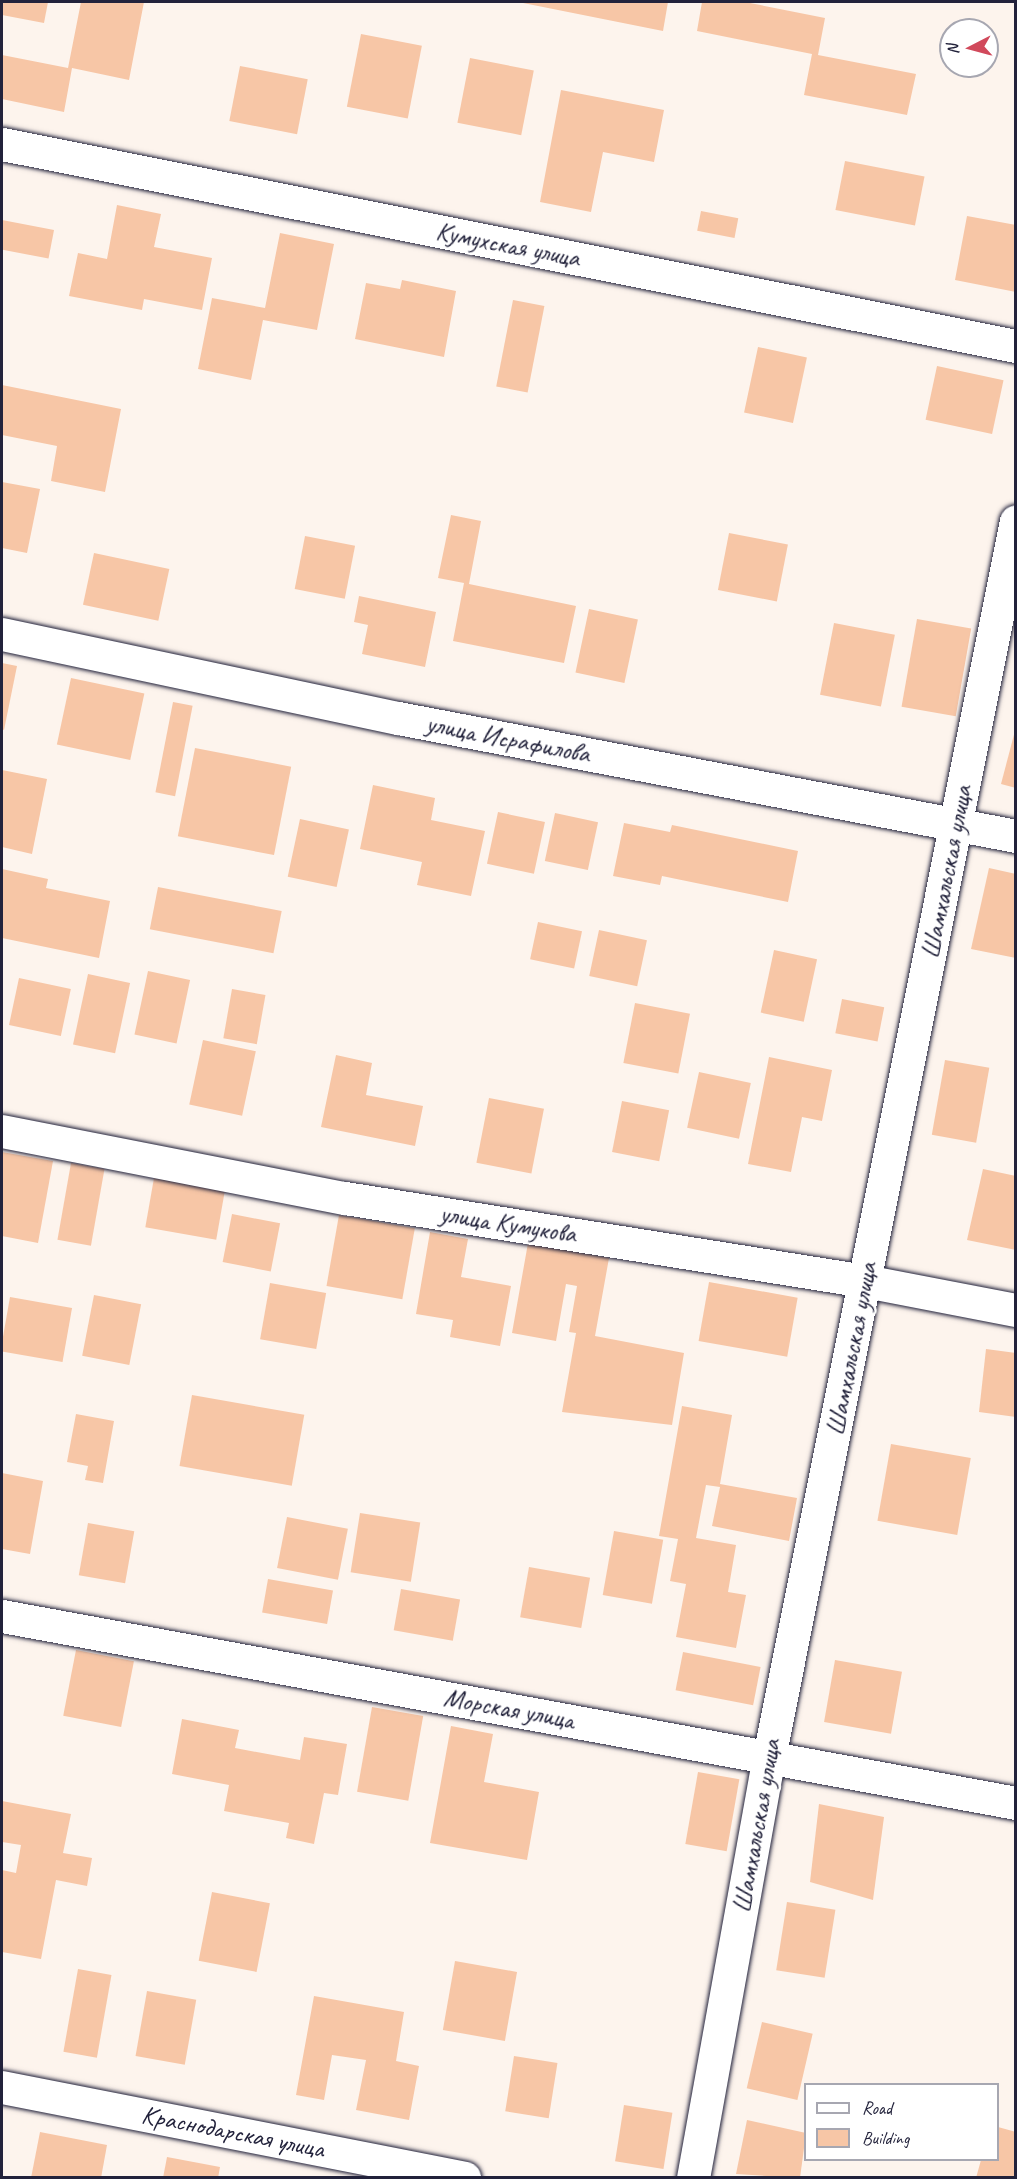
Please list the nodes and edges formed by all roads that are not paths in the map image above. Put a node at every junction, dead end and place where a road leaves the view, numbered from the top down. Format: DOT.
graph roads {
  1 [pos="2,144"];
  2 [pos="1016,346"];
  3 [pos="1016,521"];
  4 [pos="2,634"];
  5 [pos="956,825"];
  6 [pos="1016,836"];
  7 [pos="2,1131"];
  8 [pos="865,1281"];
  9 [pos="1016,1310"];
  10 [pos="2,1616"];
  11 [pos="770,1757"];
  12 [pos="1016,1803"];
  13 [pos="2,2087"];
  14 [pos="464,2178"];
  15 [pos="693,2178"];
  1 -- 2 [label="street, Кумухская улица"];
  3 -- 5 [label="street, Шамхальская улица"];
  4 -- 5 [label="street, улица Исрафилова"];
  5 -- 6 [label="street, улица Исрафилова"];
  5 -- 8 [label="street, Шамхальская улица"];
  7 -- 8 [label="street, улица Кумукова"];
  8 -- 9 [label="street, улица Кумукова"];
  8 -- 11 [label="street, Шамхальская улица"];
  10 -- 11 [label="street, Морская улица"];
  11 -- 12 [label="street, Морская улица"];
  11 -- 15 [label="street, Шамхальская улица"];
  13 -- 14 [label="street, Краснодарская улица"];
}
